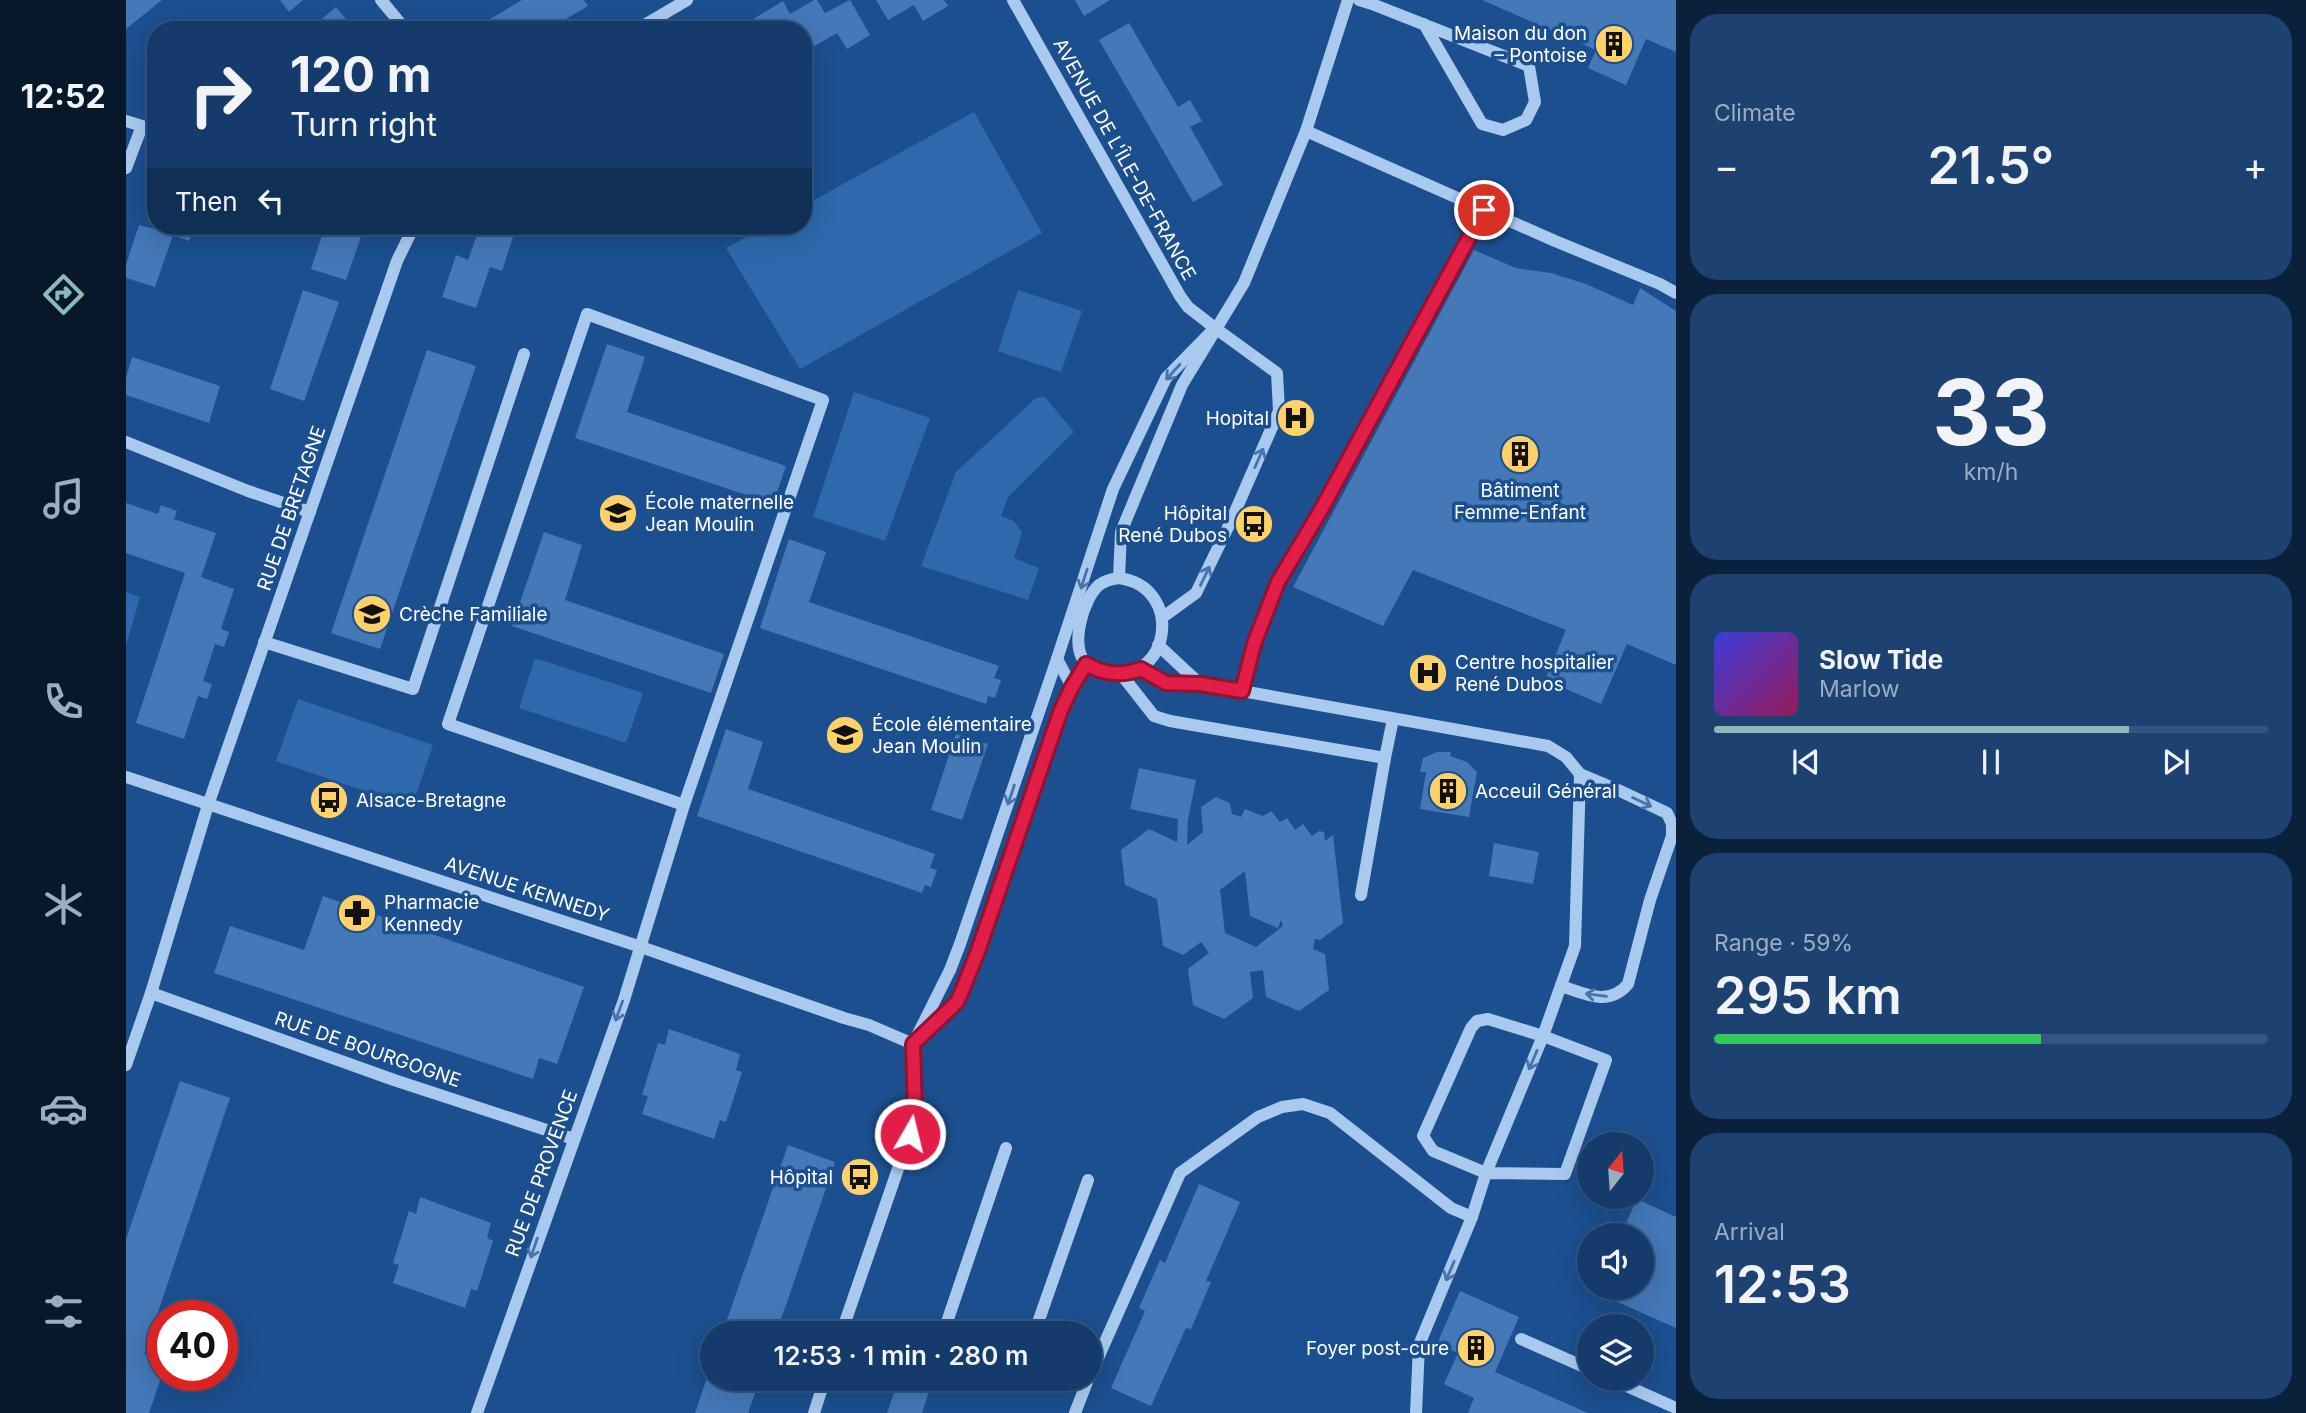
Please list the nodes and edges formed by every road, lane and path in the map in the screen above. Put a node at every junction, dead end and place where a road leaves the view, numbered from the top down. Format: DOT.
graph roads {
  1 [pos="381,0"];
  2 [pos="687,0"];
  3 [pos="1013,0"];
  4 [pos="1348,0"];
  5 [pos="1359,0"];
  6 [pos="399,21"];
  7 [pos="651,21"];
  8 [pos="1424,24"];
  9 [pos="126,121"];
  10 [pos="1306,131"];
  11 [pos="126,168"];
  12 [pos="1484,210"];
  13 [pos="410,235"];
  14 [pos="1676,293"];
  15 [pos="1215,328"];
  16 [pos="524,354"];
  17 [pos="126,442"];
  18 [pos="310,512"];
  19 [pos="1119,578"];
  20 [pos="1163,617"];
  21 [pos="264,642"];
  22 [pos="1158,645"];
  23 [pos="1057,659"];
  24 [pos="1086,664"];
  25 [pos="1141,669"];
  26 [pos="1121,674"];
  27 [pos="1200,684"];
  28 [pos="1072,687"];
  29 [pos="1242,691"];
  30 [pos="1393,719"];
  31 [pos="1385,758"];
  32 [pos="1580,775"];
  33 [pos="126,777"];
  34 [pos="208,805"];
  35 [pos="684,805"];
  36 [pos="1362,895"];
  37 [pos="641,947"];
  38 [pos="1561,986"];
  39 [pos="151,993"];
  40 [pos="1543,1036"];
  41 [pos="913,1044"];
  42 [pos="126,1065"];
  43 [pos="574,1139"];
  44 [pos="1006,1147"];
  45 [pos="1486,1173"];
  46 [pos="1088,1180"];
  47 [pos="1472,1217"];
  48 [pos="845,1321"];
  49 [pos="947,1321"];
  50 [pos="1039,1321"];
  51 [pos="1521,1339"];
  52 [pos="1102,1344"];
  53 [pos="1577,1364"];
  54 [pos="821,1391"];
  55 [pos="1082,1391"];
  56 [pos="1638,1391"];
  57 [pos="1676,1408"];
  58 [pos="477,1413"];
  59 [pos="814,1413"];
  60 [pos="1074,1413"];
  61 [pos="1416,1413"];
  1 -- 6 [label="street"];
  2 -- 7 [label="street"];
  3 -- 15 [label="street, AVENUE DE L'ÎLE-DE-FRANCE"];
  4 -- 10 [label="street"];
  5 -- 8 [label="street"];
  8 -- 8 [label="street"];
  9 -- 11 [label="street"];
  10 -- 12 [label="street"];
  10 -- 15 [label="street"];
  12 -- 14 [label="street"];
  12 -- 29 [label="street"];
  13 -- 18 [label="street, RUE DE BRETAGNE"];
  15 -- 19 [label="street"];
  20 -- 15 [label="street, AVENUE DE L'ÎLE-DE-FRANCE, one-way"];
  15 -- 23 [label="street, one-way"];
  16 -- 21 [label="street"];
  17 -- 18 [label="street"];
  18 -- 21 [label="street, RUE DE BRETAGNE"];
  19 -- 20 [label="street"];
  19 -- 24 [label="street"];
  20 -- 22 [label="street"];
  21 -- 34 [label="street, RUE DE BRETAGNE"];
  22 -- 25 [label="street"];
  22 -- 27 [label="street"];
  23 -- 28 [label="street"];
  23 -- 41 [label="street, one-way"];
  24 -- 26 [label="street"];
  24 -- 28 [label="street"];
  25 -- 26 [label="street"];
  25 -- 27 [label="street"];
  26 -- 31 [label="street"];
  27 -- 29 [label="street"];
  28 -- 41 [label="street"];
  29 -- 30 [label="street"];
  30 -- 31 [label="street"];
  30 -- 32 [label="street"];
  31 -- 36 [label="street"];
  32 -- 38 [label="street"];
  32 -- 38 [label="street, one-way"];
  33 -- 34 [label="street, AVENUE KENNEDY"];
  34 -- 37 [label="street, AVENUE KENNEDY"];
  34 -- 39 [label="street, RUE DE BRETAGNE"];
  35 -- 35 [label="street, RUE DE PROVENCE"];
  35 -- 37 [label="street, RUE DE PROVENCE"];
  37 -- 41 [label="street, AVENUE KENNEDY"];
  37 -- 43 [label="street, RUE DE PROVENCE, one-way"];
  38 -- 40 [label="street"];
  39 -- 42 [label="street, RUE DE BRETAGNE"];
  39 -- 43 [label="street, RUE DE BOURGOGNE"];
  40 -- 45 [label="street, one-way"];
  40 -- 45 [label="street"];
  40 -- 45 [label="street"];
  41 -- 48 [label="street"];
  43 -- 58 [label="street, RUE DE PROVENCE, one-way"];
  44 -- 49 [label="street"];
  45 -- 47 [label="street"];
  46 -- 50 [label="street"];
  47 -- 52 [label="street"];
  47 -- 61 [label="street, one-way"];
  51 -- 53 [label="street"];
  54 -- 59 [label="street"];
  55 -- 60 [label="street"];
  56 -- 57 [label="street"];
}
